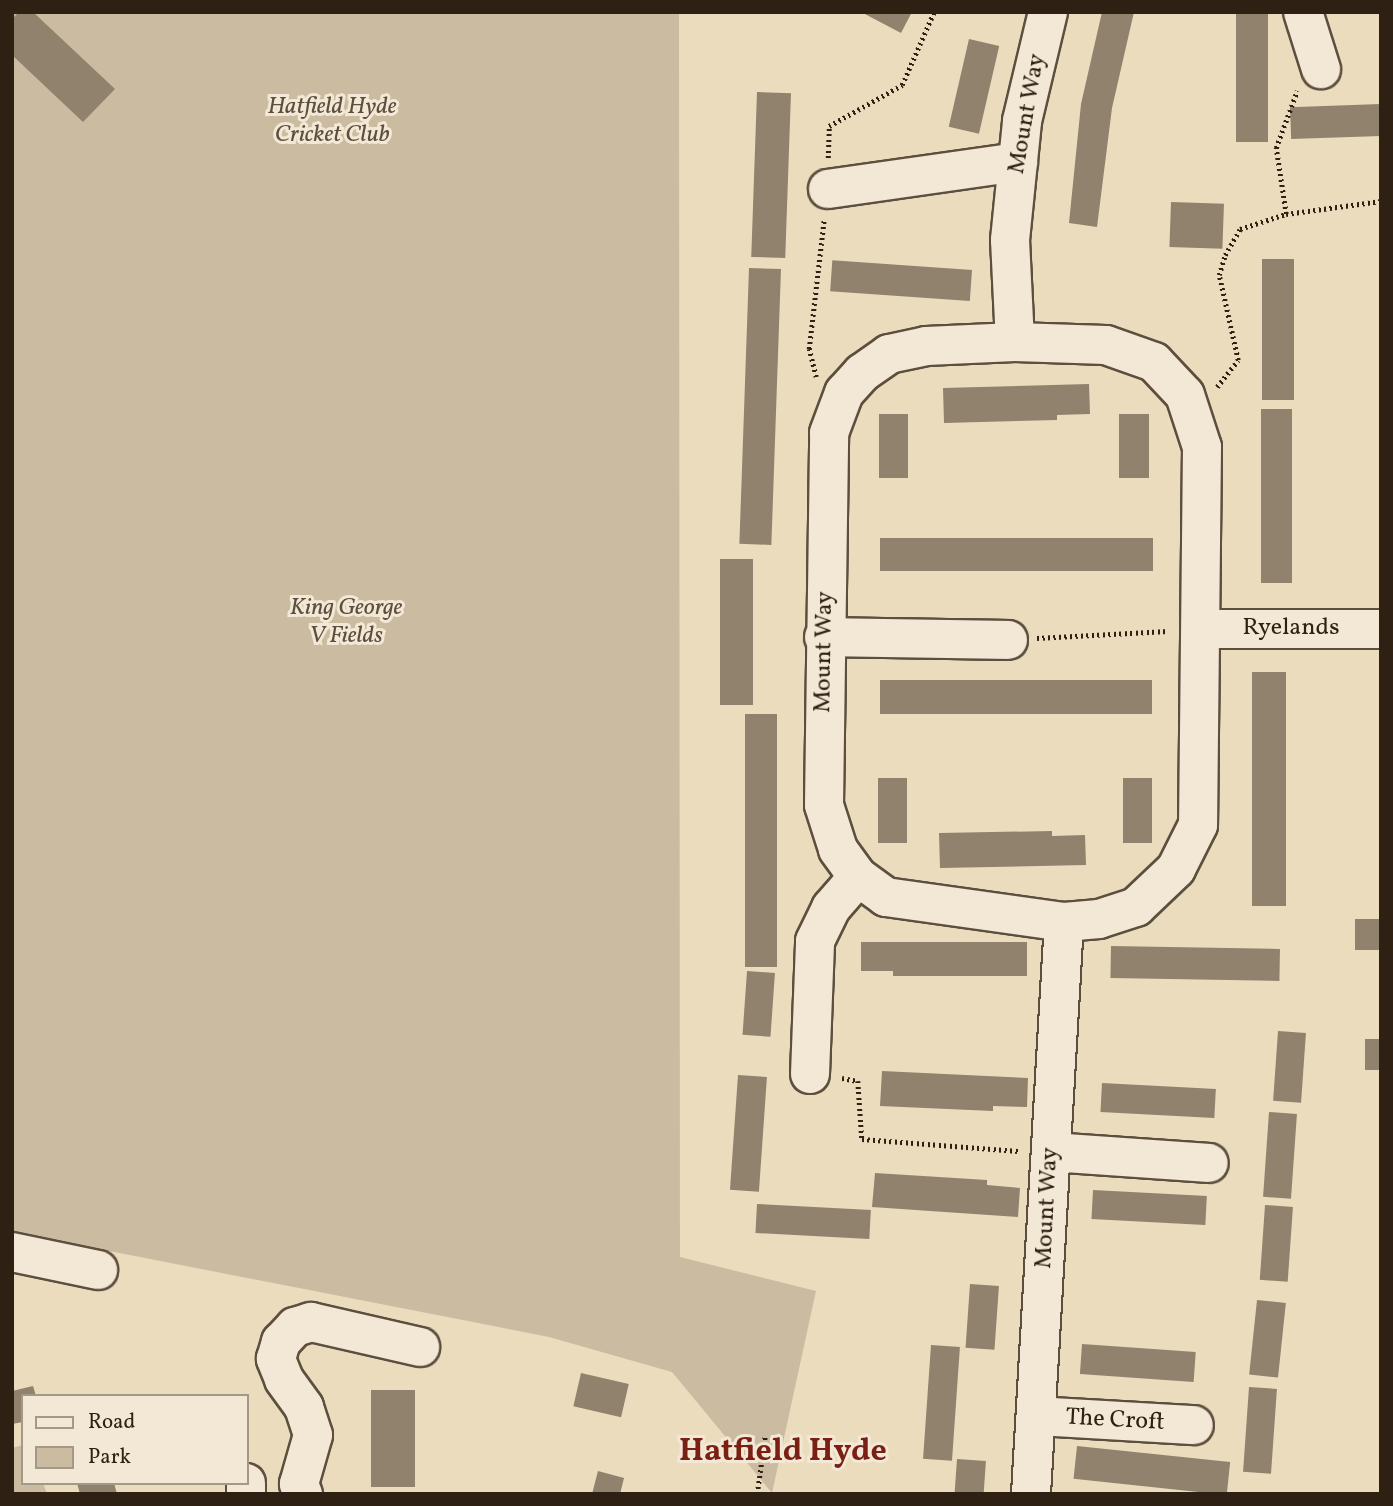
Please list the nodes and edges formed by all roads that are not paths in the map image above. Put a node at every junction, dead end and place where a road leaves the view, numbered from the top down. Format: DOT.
graph roads {
  1 [pos="1043,13"];
  2 [pos="1018,162"];
  3 [pos="828,189"];
  4 [pos="1015,342"];
  5 [pos="1201,629"];
  6 [pos="1381,629"];
  7 [pos="824,637"];
  8 [pos="1008,639"];
  9 [pos="858,877"];
  10 [pos="1064,922"];
  11 [pos="810,1074"];
  12 [pos="1052,1152"];
  13 [pos="1209,1163"];
  14 [pos="12,1252"];
  15 [pos="98,1270"];
  16 [pos="420,1347"];
  17 [pos="1036,1416"];
  18 [pos="1194,1425"];
  19 [pos="303,1494"];
  20 [pos="1031,1494"];
  1 -- 2 [label="street, Mount Way"];
  2 -- 3 [label="street"];
  2 -- 4 [label="street, Mount Way"];
  4 -- 5 [label="street, Mount Way"];
  4 -- 7 [label="street, Mount Way"];
  5 -- 6 [label="street, Ryelands"];
  5 -- 10 [label="street, Mount Way"];
  7 -- 8 [label="street"];
  7 -- 9 [label="street, Mount Way"];
  9 -- 10 [label="street, Mount Way"];
  9 -- 11 [label="street"];
  10 -- 12 [label="street, Mount Way"];
  12 -- 13 [label="street"];
  12 -- 17 [label="street, Mount Way"];
  14 -- 15 [label="street"];
  16 -- 19 [label="street"];
  17 -- 18 [label="street, The Croft"];
  17 -- 20 [label="street, Mount Way"];
}
